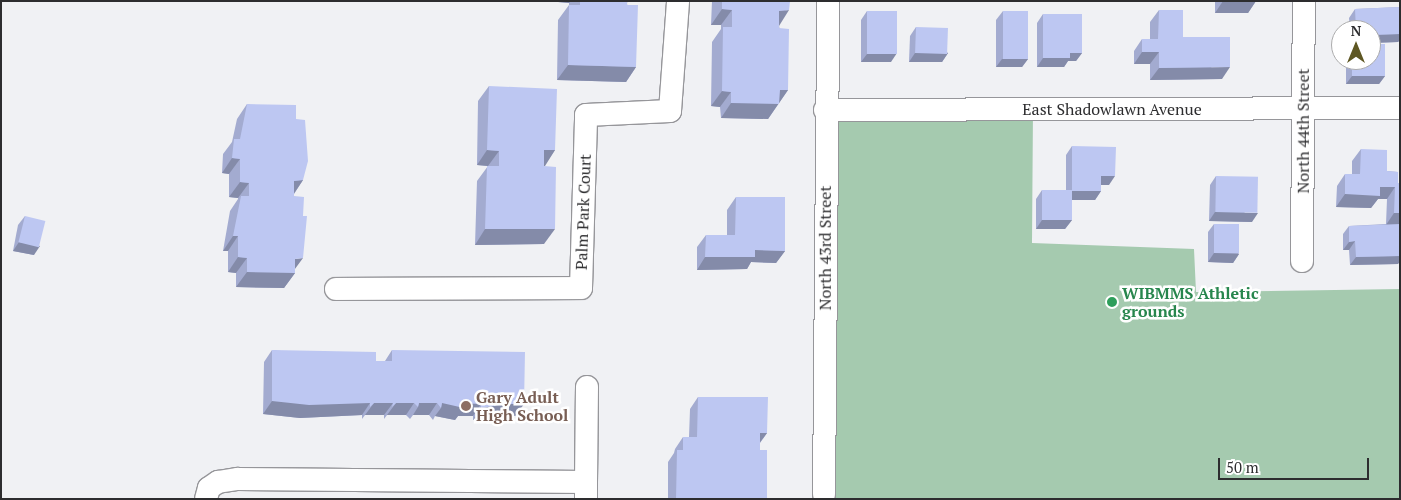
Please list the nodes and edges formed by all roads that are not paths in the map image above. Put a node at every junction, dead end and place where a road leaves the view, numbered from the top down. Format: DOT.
graph roads {
  1 [pos="678,1"];
  2 [pos="828,1"];
  3 [pos="1304,1"];
  4 [pos="1303,108"];
  5 [pos="1400,108"];
  6 [pos="825,110"];
  7 [pos="1302,261"];
  8 [pos="336,289"];
  9 [pos="587,387"];
  10 [pos="586,490"];
  11 [pos="824,494"];
  12 [pos="206,499"];
  1 -- 8 [label="street, Palm Park Court"];
  2 -- 6 [label="street, North 43rd Street"];
  3 -- 4 [label="street, North 44th Street"];
  4 -- 5 [label="street, East Shadowlawn Avenue"];
  4 -- 6 [label="street, East Shadowlawn Avenue"];
  4 -- 7 [label="street, North 44th Street"];
  6 -- 11 [label="street, North 43rd Street"];
  9 -- 10 [label="street"];
  10 -- 12 [label="street"];
}
